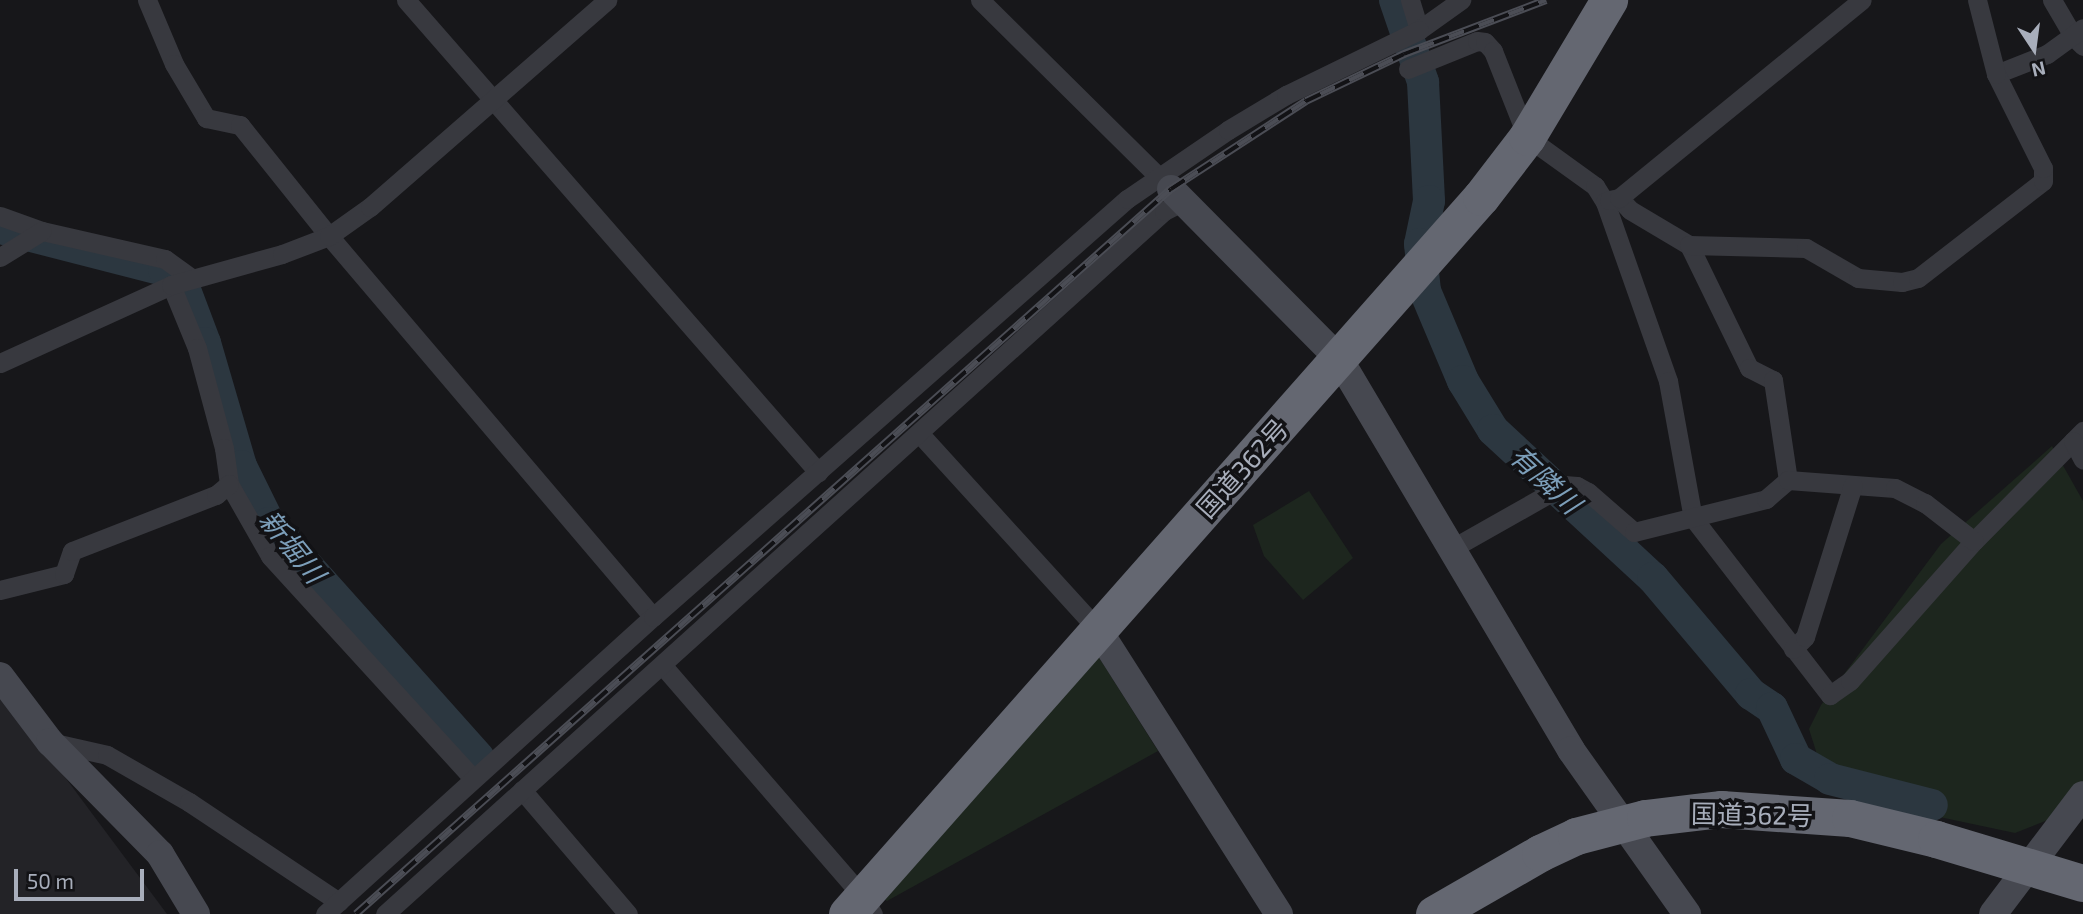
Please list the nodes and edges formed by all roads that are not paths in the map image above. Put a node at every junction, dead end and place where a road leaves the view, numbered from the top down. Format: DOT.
graph roads {
  1 [pos="147,0"];
  2 [pos="405,0"];
  3 [pos="607,0"];
  4 [pos="1410,0"];
  5 [pos="1461,0"];
  6 [pos="1609,0"];
  7 [pos="1862,0"];
  8 [pos="1977,0"];
  9 [pos="2052,0"];
  10 [pos="982,1"];
  11 [pos="1419,30"];
  12 [pos="2080,37"];
  13 [pos="1417,65"];
  14 [pos="1996,74"];
  15 [pos="494,100"];
  16 [pos="1527,137"];
  17 [pos="1170,189"];
  18 [pos="1612,200"];
  19 [pos="0,216"];
  20 [pos="42,231"];
  21 [pos="329,236"];
  22 [pos="1689,245"];
  23 [pos="0,257"];
  24 [pos="191,278"];
  25 [pos="171,285"];
  26 [pos="1339,359"];
  27 [pos="0,363"];
  28 [pos="919,433"];
  29 [pos="2078,436"];
  30 [pos="2083,460"];
  31 [pos="818,472"];
  32 [pos="1788,480"];
  33 [pos="229,484"];
  34 [pos="1853,485"];
  35 [pos="1693,518"];
  36 [pos="1974,541"];
  37 [pos="1451,549"];
  38 [pos="0,590"];
  39 [pos="653,617"];
  40 [pos="1098,630"];
  41 [pos="1793,649"];
  42 [pos="663,666"];
  43 [pos="0,676"];
  44 [pos="50,742"];
  45 [pos="473,778"];
  46 [pos="522,790"];
  47 [pos="2083,795"];
  48 [pos="1623,823"];
  49 [pos="2028,868"];
  50 [pos="2083,883"];
  51 [pos="332,908"];
  52 [pos="861,908"];
  53 [pos="196,914"];
  54 [pos="386,914"];
  55 [pos="628,914"];
  56 [pos="1279,914"];
  57 [pos="1434,914"];
  58 [pos="1687,914"];
  59 [pos="1993,914"];
  1 -- 21 [label="street"];
  2 -- 15 [label="street"];
  3 -- 15 [label="street"];
  4 -- 11 [label="street"];
  5 -- 11 [label="street"];
  6 -- 16 [label="highway, 国道362号"];
  7 -- 18 [label="street"];
  8 -- 14 [label="street"];
  9 -- 12 [label="street"];
  10 -- 17 [label="street"];
  11 -- 17 [label="street"];
  12 -- 14 [label="street"];
  13 -- 16 [label="street"];
  14 -- 22 [label="street"];
  15 -- 21 [label="street"];
  15 -- 31 [label="street"];
  16 -- 18 [label="street"];
  16 -- 26 [label="highway, 国道362号"];
  17 -- 26 [label="street"];
  17 -- 28 [label="street"];
  17 -- 31 [label="street"];
  18 -- 22 [label="street"];
  18 -- 35 [label="street"];
  19 -- 20 [label="street"];
  20 -- 23 [label="street"];
  20 -- 24 [label="street"];
  21 -- 24 [label="street"];
  21 -- 39 [label="street"];
  22 -- 32 [label="street"];
  24 -- 25 [label="street"];
  25 -- 27 [label="street"];
  25 -- 33 [label="street"];
  26 -- 37 [label="street"];
  26 -- 40 [label="highway, 国道362号"];
  28 -- 40 [label="street"];
  28 -- 42 [label="street"];
  29 -- 30 [label="street"];
  29 -- 36 [label="street"];
  31 -- 39 [label="street"];
  32 -- 34 [label="street"];
  32 -- 35 [label="street"];
  33 -- 38 [label="street"];
  33 -- 45 [label="street"];
  34 -- 36 [label="street"];
  34 -- 41 [label="street"];
  35 -- 37 [label="street"];
  35 -- 41 [label="street"];
  36 -- 41 [label="street"];
  37 -- 48 [label="street"];
  39 -- 45 [label="street"];
  40 -- 52 [label="highway, 国道362号"];
  40 -- 56 [label="street"];
  42 -- 46 [label="street"];
  42 -- 52 [label="street"];
  43 -- 44 [label="street"];
  44 -- 51 [label="street"];
  44 -- 53 [label="street"];
  45 -- 51 [label="street"];
  46 -- 54 [label="street"];
  46 -- 55 [label="street"];
  47 -- 49 [label="street"];
  48 -- 49 [label="highway, 国道362号"];
  48 -- 57 [label="highway, 国道362号"];
  48 -- 58 [label="street"];
  49 -- 50 [label="highway, 国道362号"];
  49 -- 59 [label="street"];
}
